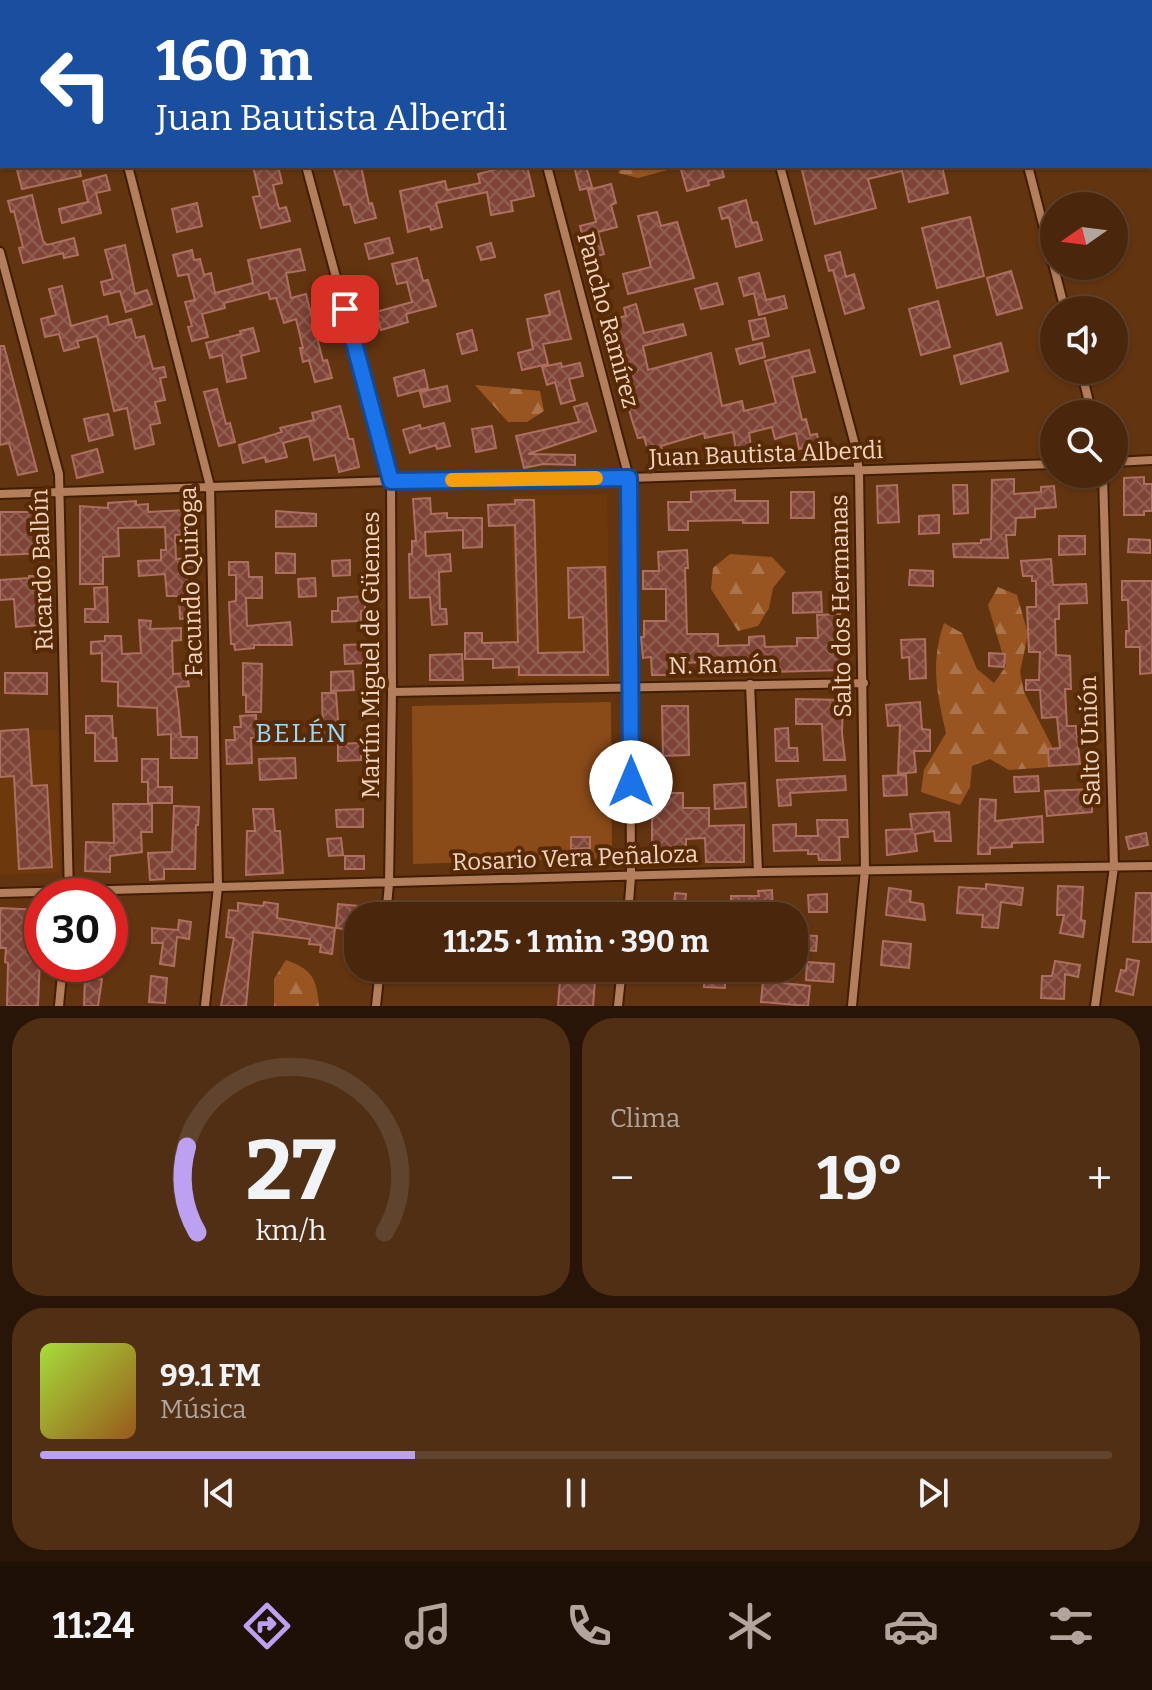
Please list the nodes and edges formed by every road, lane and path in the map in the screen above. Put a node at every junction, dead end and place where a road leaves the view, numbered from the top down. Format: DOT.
graph roads {
  1 [pos="129,168"];
  2 [pos="307,168"];
  3 [pos="548,168"];
  4 [pos="781,168"];
  5 [pos="1029,168"];
  6 [pos="0,252"];
  7 [pos="1061,296"];
  8 [pos="1152,460"];
  9 [pos="1128,461"];
  10 [pos="1040,465"];
  11 [pos="859,471"];
  12 [pos="629,478"];
  13 [pos="391,481"];
  14 [pos="210,486"];
  15 [pos="1103,488"];
  16 [pos="61,491"];
  17 [pos="0,494"];
  18 [pos="864,683"];
  19 [pos="750,684"];
  20 [pos="630,687"];
  21 [pos="392,692"];
  22 [pos="1152,866"];
  23 [pos="1114,867"];
  24 [pos="865,870"];
  25 [pos="758,872"];
  26 [pos="631,876"];
  27 [pos="70,878"];
  28 [pos="389,884"];
  29 [pos="218,887"];
  30 [pos="128,891"];
  31 [pos="0,893"];
  32 [pos="24,893"];
  33 [pos="387,902"];
  34 [pos="629,902"];
  35 [pos="61,982"];
  36 [pos="379,982"];
  37 [pos="621,982"];
  38 [pos="59,1006"];
  39 [pos="205,1006"];
  40 [pos="376,1006"];
  41 [pos="618,1006"];
  42 [pos="852,1006"];
  43 [pos="1095,1006"];
  1 -- 14 [label="street, Facundo Quiroga"];
  2 -- 13 [label="street, Martín Miguel de Güemes"];
  3 -- 12 [label="street, Pancho Ramírez"];
  4 -- 11 [label="street, Salto dos Hermanas"];
  5 -- 7 [label="street"];
  6 -- 16 [label="street, Ricardo Balbín"];
  8 -- 9 [label="street"];
  10 -- 11 [label="street, Juan Bautista Alberdi"];
  11 -- 12 [label="street, Juan Bautista Alberdi"];
  11 -- 18 [label="street, Salto dos Hermanas"];
  12 -- 13 [label="street, Juan Bautista Alberdi"];
  12 -- 20 [label="street, Pancho Ramírez"];
  13 -- 14 [label="street, Juan Bautista Alberdi"];
  13 -- 21 [label="street, Martín Miguel de Güemes"];
  14 -- 16 [label="street, Juan Bautista Alberdi"];
  14 -- 29 [label="street, Facundo Quiroga"];
  15 -- 23 [label="street, Salto Unión"];
  16 -- 17 [label="street, Juan Bautista Alberdi"];
  16 -- 27 [label="street, Ricardo Balbín"];
  18 -- 19 [label="street, N. Ramón"];
  18 -- 24 [label="street, Salto dos Hermanas"];
  19 -- 20 [label="street, N. Ramón"];
  19 -- 25 [label="street"];
  20 -- 21 [label="street, N. Ramón"];
  20 -- 26 [label="street, Pancho Ramírez"];
  21 -- 28 [label="street, Martín Miguel de Güemes"];
  22 -- 23 [label="street, Rosario Vera Peñaloza"];
  23 -- 24 [label="street, Rosario Vera Peñaloza"];
  23 -- 43 [label="street, Salto Unión"];
  24 -- 25 [label="street, Rosario Vera Peñaloza"];
  24 -- 42 [label="street, Salto dos Hermanas"];
  25 -- 26 [label="street, Rosario Vera Peñaloza"];
  26 -- 28 [label="street, Rosario Vera Peñaloza"];
  26 -- 34 [label="street, Pancho Ramírez"];
  28 -- 29 [label="street, Rosario Vera Peñaloza"];
  28 -- 33 [label="street, Martín Miguel de Güemes"];
  29 -- 30 [label="street, Rosario Vera Peñaloza"];
  29 -- 39 [label="street, Facundo Quiroga"];
  31 -- 32 [label="street, Rosario Vera Peñaloza"];
  35 -- 38 [label="street"];
  36 -- 40 [label="street"];
  37 -- 41 [label="street"];
}
